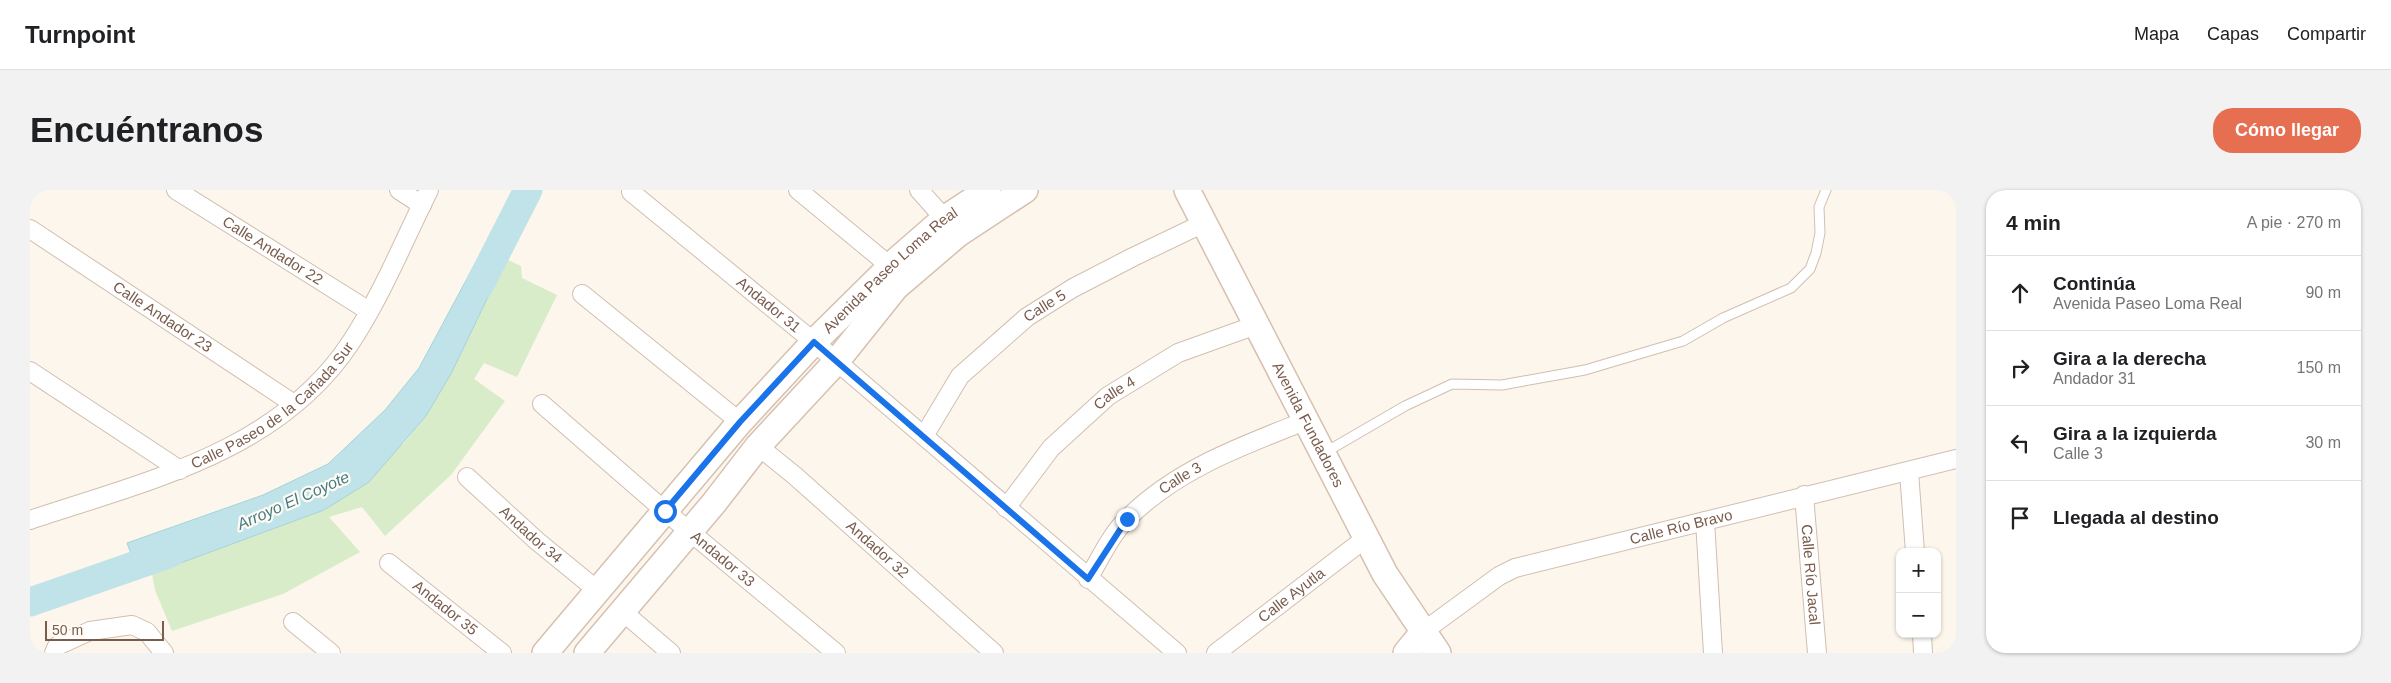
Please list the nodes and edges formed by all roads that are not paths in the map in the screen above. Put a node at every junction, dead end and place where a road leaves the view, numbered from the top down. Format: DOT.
graph roads {
  1 [pos="176,190"];
  2 [pos="399,190"];
  3 [pos="798,190"];
  4 [pos="919,190"];
  5 [pos="1025,190"];
  6 [pos="1188,190"];
  7 [pos="1826,190"];
  8 [pos="631,192"];
  9 [pos="990,196"];
  10 [pos="426,197"];
  11 [pos="1204,223"];
  12 [pos="951,227"];
  13 [pos="30,229"];
  14 [pos="890,266"];
  15 [pos="582,294"];
  16 [pos="369,312"];
  17 [pos="1256,325"];
  18 [pos="814,342"];
  19 [pos="836,362"];
  20 [pos="30,371"];
  21 [pos="294,404"];
  22 [pos="542,404"];
  23 [pos="1305,421"];
  24 [pos="740,422"];
  25 [pos="924,436"];
  26 [pos="758,446"];
  27 [pos="1322,454"];
  28 [pos="1956,459"];
  29 [pos="180,470"];
  30 [pos="1909,472"];
  31 [pos="467,477"];
  32 [pos="1804,496"];
  33 [pos="1006,508"];
  34 [pos="665,511"];
  35 [pos="30,520"];
  36 [pos="1704,521"];
  37 [pos="689,530"];
  38 [pos="1366,538"];
  39 [pos="1915,548"];
  40 [pos="389,563"];
  41 [pos="1088,579"];
  42 [pos="597,590"];
  43 [pos="622,611"];
  44 [pos="293,622"];
  45 [pos="1424,631"];
  46 [pos="1922,638"];
  47 [pos="54,653"];
  48 [pos="164,653"];
  49 [pos="331,653"];
  50 [pos="502,653"];
  51 [pos="545,653"];
  52 [pos="587,653"];
  53 [pos="671,653"];
  54 [pos="836,653"];
  55 [pos="994,653"];
  56 [pos="1177,653"];
  57 [pos="1216,653"];
  58 [pos="1406,653"];
  59 [pos="1438,653"];
  60 [pos="1713,653"];
  61 [pos="1817,653"];
  62 [pos="1923,653"];
  1 -- 16 [label="street, Calle Andador 22"];
  2 -- 10 [label="street"];
  3 -- 14 [label="street"];
  4 -- 12 [label="street"];
  5 -- 9 [label="street, Avenida Paseo Loma Real"];
  6 -- 11 [label="street, Avenida Fundadores"];
  7 -- 27 [label="lane"];
  8 -- 18 [label="street, Andador 31"];
  9 -- 12 [label="street, Avenida Paseo Loma Real"];
  10 -- 16 [label="street, Calle Paseo de la Cañada Sur"];
  11 -- 17 [label="street, Avenida Fundadores"];
  11 -- 25 [label="street, Calle 5"];
  12 -- 14 [label="street, Avenida Paseo Loma Real"];
  12 -- 19 [label="street, Avenida Paseo Loma Real"];
  13 -- 21 [label="street, Calle Andador 23"];
  14 -- 18 [label="street, Avenida Paseo Loma Real"];
  15 -- 24 [label="street"];
  16 -- 21 [label="street, Calle Paseo de la Cañada Sur"];
  17 -- 23 [label="street, Avenida Fundadores"];
  17 -- 33 [label="street, Calle 4"];
  18 -- 19 [label="street, Andador 31"];
  18 -- 24 [label="street, Avenida Paseo Loma Real"];
  19 -- 25 [label="street, Andador 31"];
  19 -- 26 [label="street, Avenida Paseo Loma Real"];
  20 -- 29 [label="street"];
  21 -- 29 [label="street, Calle Paseo de la Cañada Sur"];
  22 -- 34 [label="street, Andador 33"];
  23 -- 27 [label="street, Avenida Fundadores"];
  23 -- 41 [label="street, Calle 3"];
  24 -- 34 [label="street, Avenida Paseo Loma Real"];
  25 -- 33 [label="street, Andador 31"];
  26 -- 37 [label="street, Avenida Paseo Loma Real"];
  26 -- 55 [label="street, Andador 32"];
  27 -- 38 [label="street, Avenida Fundadores"];
  28 -- 30 [label="street, Calle Río Bravo"];
  29 -- 35 [label="street, Calle Paseo de la Cañada Sur"];
  30 -- 32 [label="street, Calle Río Bravo"];
  30 -- 39 [label="street"];
  31 -- 42 [label="street, Andador 34"];
  32 -- 36 [label="street, Calle Río Bravo"];
  32 -- 61 [label="street, Calle Río Jacal"];
  33 -- 41 [label="street, Andador 31"];
  34 -- 37 [label="street, Andador 33"];
  34 -- 42 [label="street, Avenida Paseo Loma Real"];
  36 -- 45 [label="street, Calle Río Bravo"];
  36 -- 60 [label="street"];
  37 -- 43 [label="street, Avenida Paseo Loma Real"];
  37 -- 54 [label="street, Andador 33"];
  38 -- 45 [label="street, Avenida Fundadores"];
  38 -- 57 [label="street, Calle Ayutla"];
  40 -- 50 [label="street, Andador 35"];
  41 -- 56 [label="street, Andador 31"];
  42 -- 51 [label="street, Avenida Paseo Loma Real"];
  43 -- 52 [label="street, Avenida Paseo Loma Real"];
  43 -- 53 [label="street"];
  44 -- 49 [label="street"];
  45 -- 58 [label="street"];
  45 -- 59 [label="street, Avenida Fundadores"];
  46 -- 62 [label="street"];
  47 -- 48 [label="street"];
}
